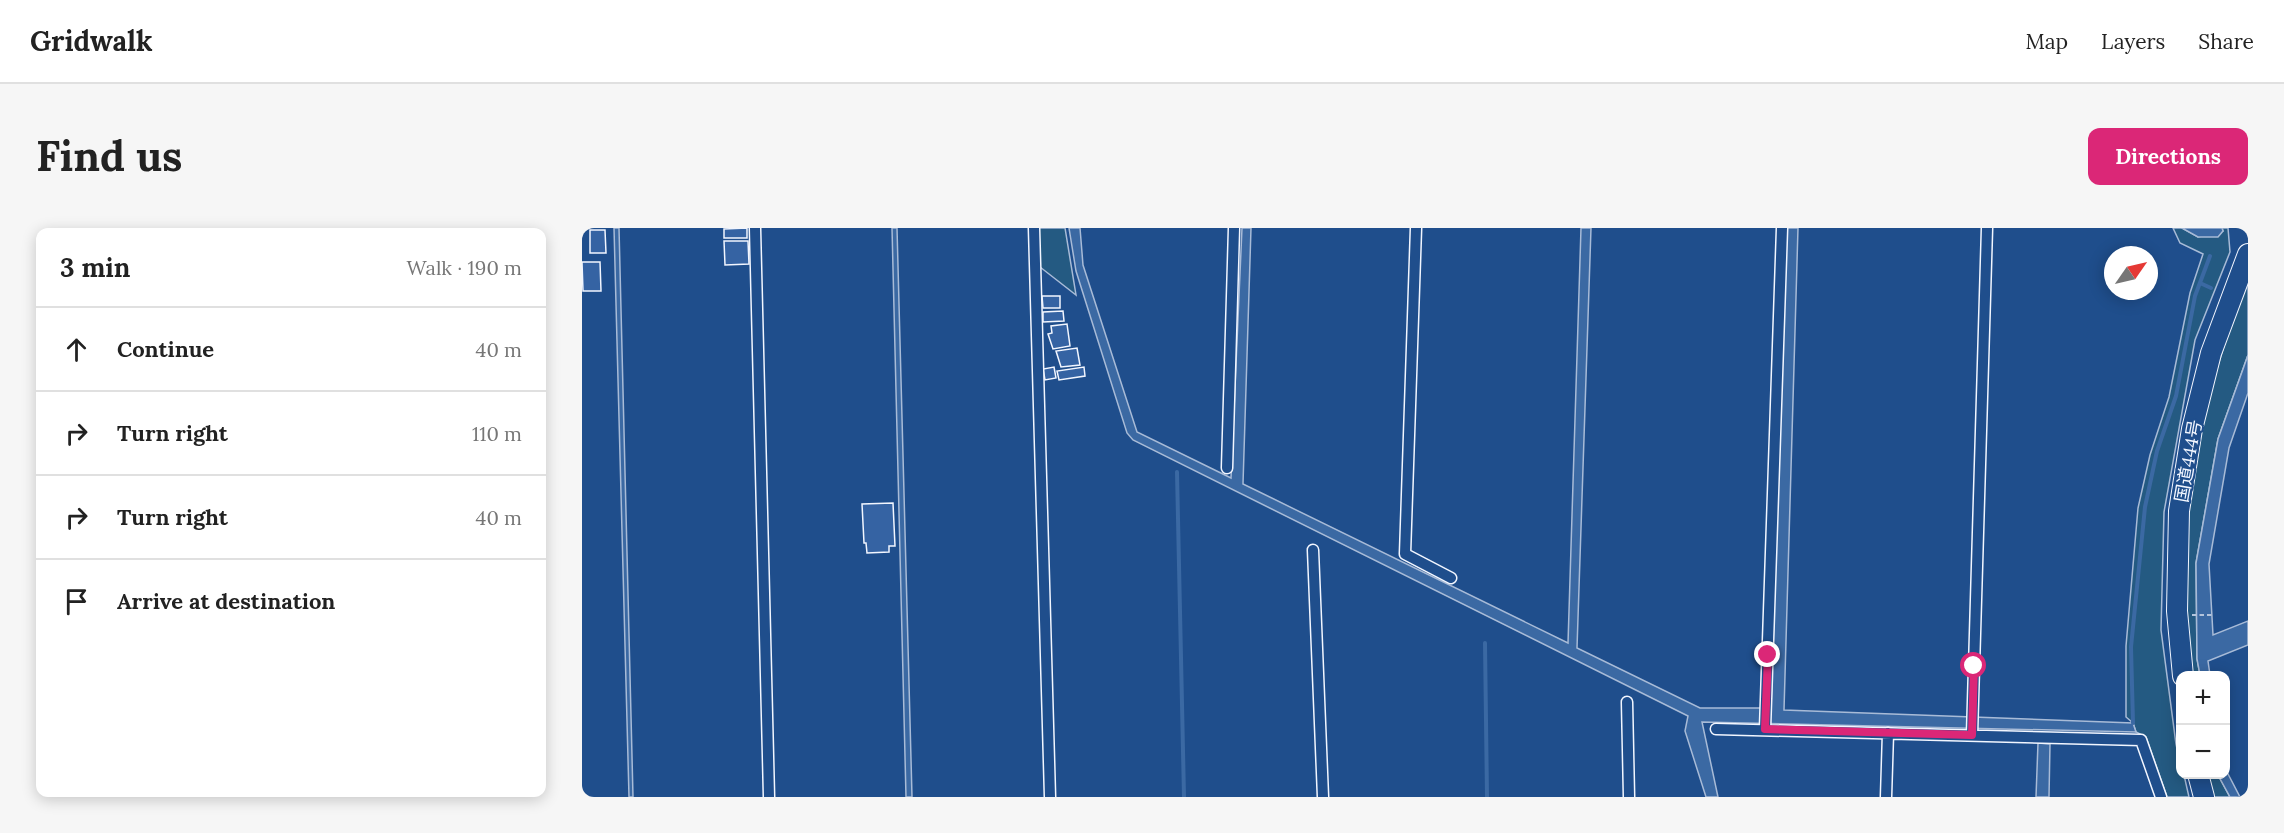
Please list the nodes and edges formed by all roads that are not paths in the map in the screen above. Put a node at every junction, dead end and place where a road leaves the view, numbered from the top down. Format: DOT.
graph roads {
  1 [pos="755,228"];
  2 [pos="1034,228"];
  3 [pos="1234,228"];
  4 [pos="1416,228"];
  5 [pos="1782,228"];
  6 [pos="1987,228"];
  7 [pos="2248,254"];
  8 [pos="1227,468"];
  9 [pos="1313,550"];
  10 [pos="1451,578"];
  11 [pos="2183,671"];
  12 [pos="1627,702"];
  13 [pos="1716,729"];
  14 [pos="1765,729"];
  15 [pos="1888,733"];
  16 [pos="1972,735"];
  17 [pos="2199,779"];
  18 [pos="769,797"];
  19 [pos="1050,797"];
  20 [pos="1323,797"];
  21 [pos="1629,797"];
  22 [pos="1886,797"];
  23 [pos="2161,797"];
  24 [pos="2204,797"];
  1 -- 18 [label="street"];
  2 -- 19 [label="street"];
  3 -- 8 [label="street"];
  4 -- 10 [label="street"];
  5 -- 14 [label="street"];
  6 -- 16 [label="street"];
  7 -- 11 [label="highway, 国道444号"];
  9 -- 20 [label="street"];
  12 -- 21 [label="street"];
  13 -- 14 [label="street"];
  14 -- 15 [label="street"];
  15 -- 16 [label="street"];
  15 -- 22 [label="street"];
  16 -- 23 [label="street"];
  17 -- 24 [label="highway"];
}
